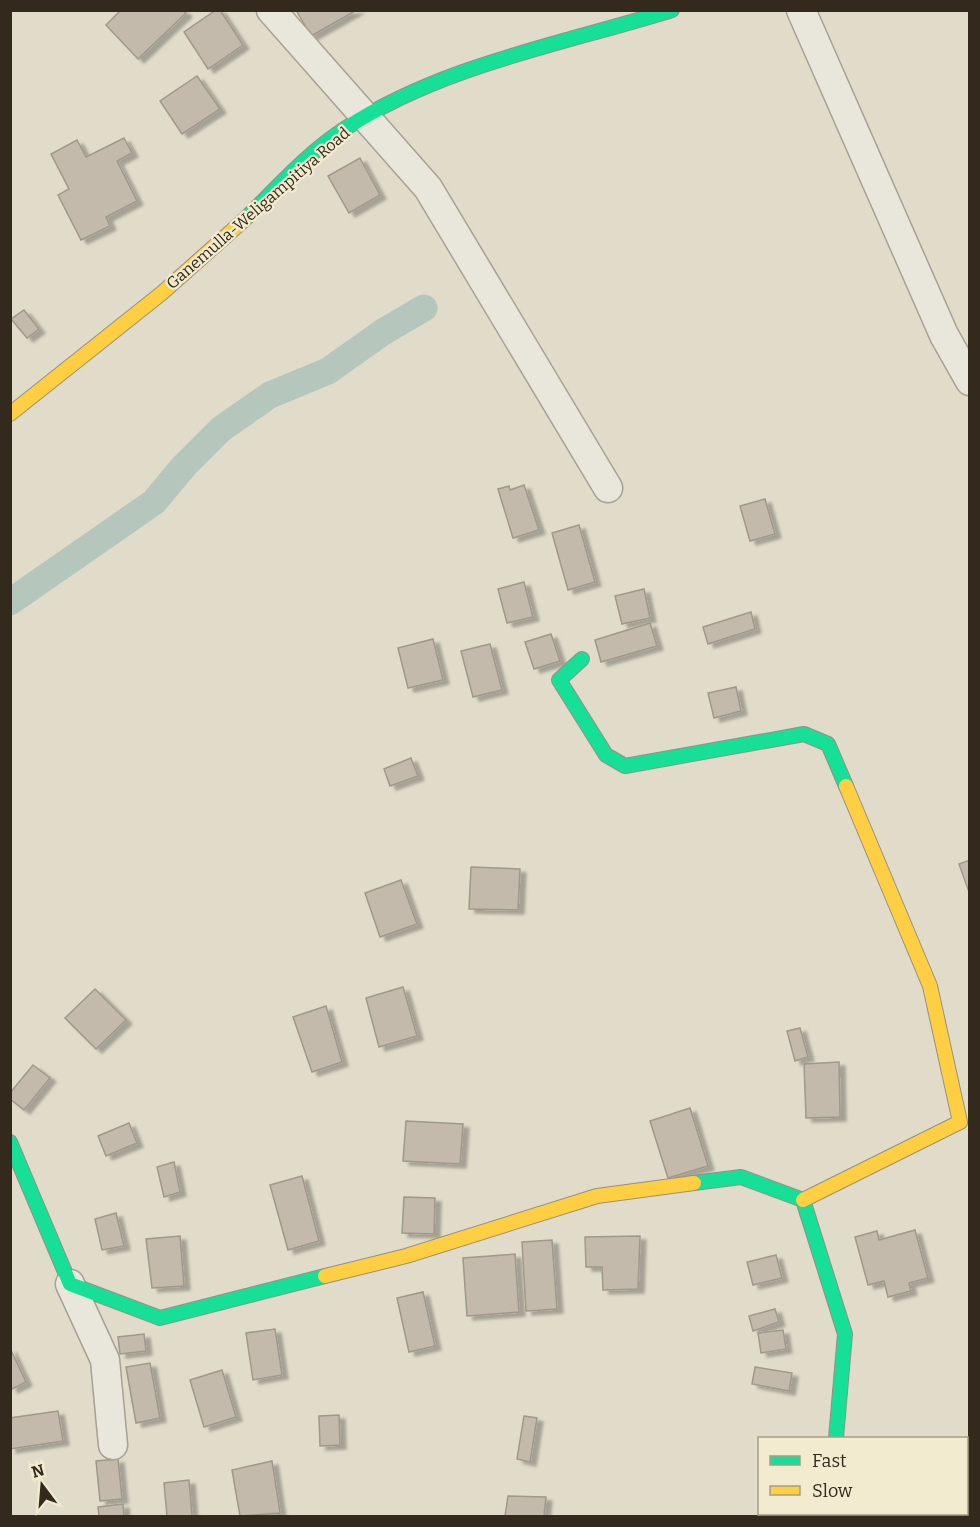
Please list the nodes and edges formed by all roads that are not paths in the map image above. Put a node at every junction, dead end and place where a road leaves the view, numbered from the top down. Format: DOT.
graph roads {
  1 [pos="271,10"];
  2 [pos="672,10"];
  3 [pos="801,10"];
  4 [pos="364,117"];
  5 [pos="969,381"];
  6 [pos="10,414"];
  7 [pos="608,488"];
  8 [pos="582,659"];
  9 [pos="10,1142"];
  10 [pos="803,1200"];
  11 [pos="70,1284"];
  12 [pos="836,1437"];
  13 [pos="113,1445"];
  1 -- 4 [label="street"];
  2 -- 4 [label="street, Ganemulla-Weligampitiya Road"];
  3 -- 5 [label="street"];
  4 -- 6 [label="street, Ganemulla-Weligampitiya Road"];
  4 -- 7 [label="street"];
  8 -- 10 [label="street"];
  9 -- 11 [label="street"];
  10 -- 11 [label="street"];
  10 -- 12 [label="street"];
  11 -- 13 [label="street"];
}
